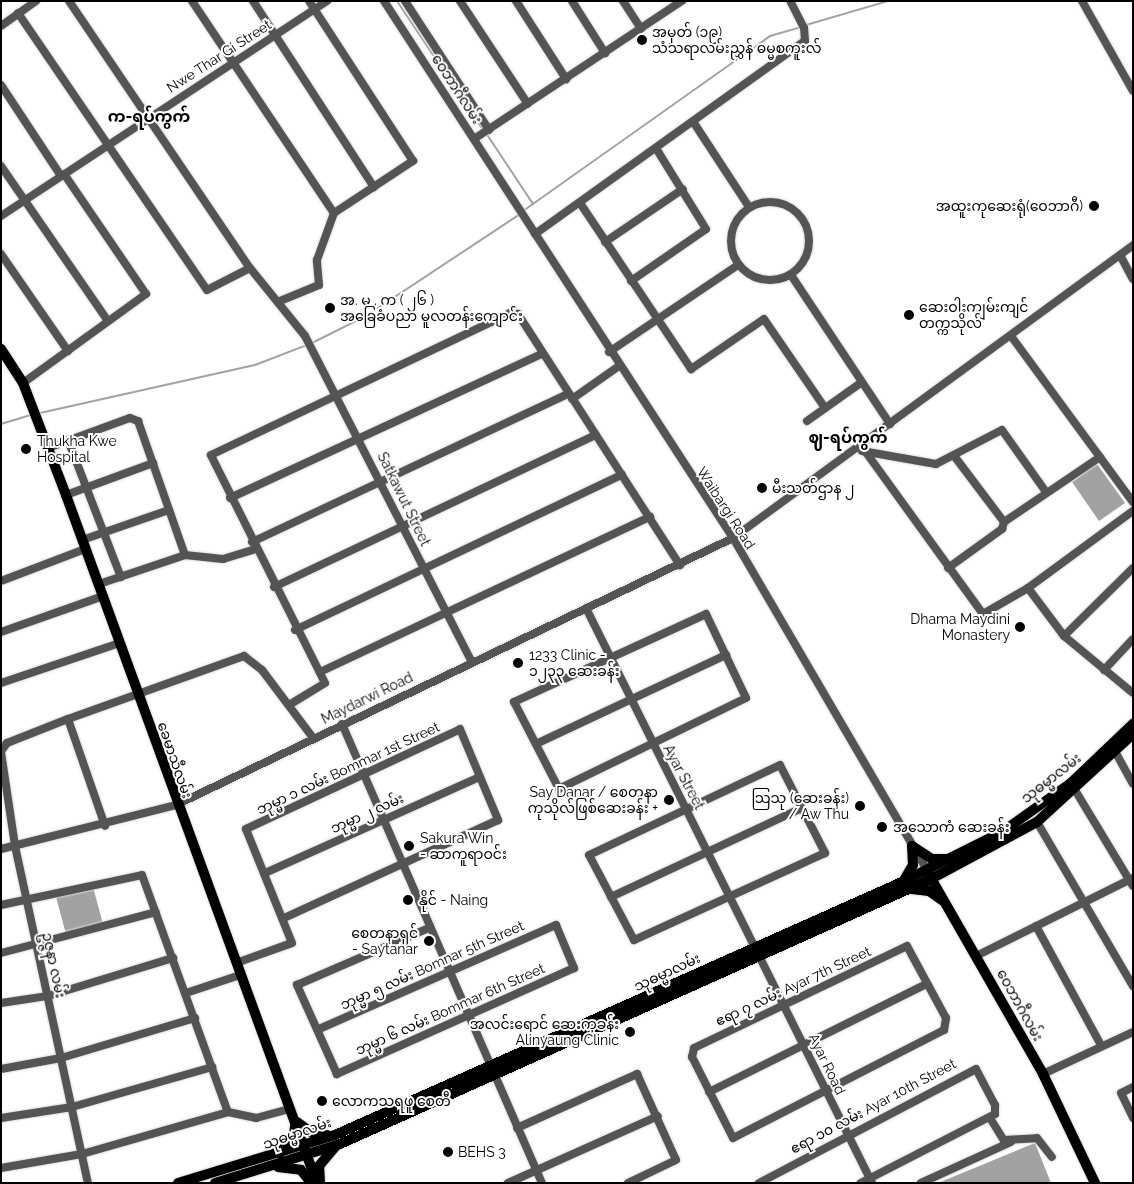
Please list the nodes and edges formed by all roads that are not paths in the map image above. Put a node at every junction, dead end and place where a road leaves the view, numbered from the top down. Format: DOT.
graph roads {
  1 [pos="36,1"];
  2 [pos="69,1"];
  3 [pos="192,1"];
  4 [pos="253,1"];
  5 [pos="309,1"];
  6 [pos="327,1"];
  7 [pos="384,1"];
  8 [pos="405,1"];
  9 [pos="460,1"];
  10 [pos="516,1"];
  11 [pos="572,1"];
  12 [pos="623,1"];
  13 [pos="682,1"];
  14 [pos="1082,1"];
  15 [pos="792,5"];
  16 [pos="314,9"];
  17 [pos="18,13"];
  18 [pos="1,26"];
  19 [pos="641,29"];
  20 [pos="275,34"];
  21 [pos="605,53"];
  22 [pos="233,60"];
  23 [pos="566,79"];
  24 [pos="1,85"];
  25 [pos="1133,91"];
  26 [pos="528,104"];
  27 [pos="146,118"];
  28 [pos="694,123"];
  29 [pos="488,131"];
  30 [pos="475,138"];
  31 [pos="106,146"];
  32 [pos="657,150"];
  33 [pos="1,166"];
  34 [pos="62,175"];
  35 [pos="374,187"];
  36 [pos="683,189"];
  37 [pos="508,190"];
  38 [pos="25,200"];
  39 [pos="580,204"];
  40 [pos="749,207"];
  41 [pos="334,213"];
  42 [pos="1,216"];
  43 [pos="535,234"];
  44 [pos="605,242"];
  45 [pos="1133,245"];
  46 [pos="1,254"];
  47 [pos="1120,255"];
  48 [pos="738,265"];
  49 [pos="250,268"];
  50 [pos="791,275"];
  51 [pos="1133,279"];
  52 [pos="631,281"];
  53 [pos="280,301"];
  54 [pos="108,321"];
  55 [pos="657,321"];
  56 [pos="1010,336"];
  57 [pos="1,349"];
  58 [pos="68,351"];
  59 [pos="609,352"];
  60 [pos="542,354"];
  61 [pos="619,366"];
  62 [pos="862,382"];
  63 [pos="23,384"];
  64 [pos="337,394"];
  65 [pos="570,396"];
  66 [pos="825,408"];
  67 [pos="807,421"];
  68 [pos="890,424"];
  69 [pos="596,435"];
  70 [pos="360,437"];
  71 [pos="68,440"];
  72 [pos="48,448"];
  73 [pos="865,451"];
  74 [pos="852,452"];
  75 [pos="955,457"];
  76 [pos="1100,457"];
  77 [pos="153,463"];
  78 [pos="622,475"];
  79 [pos="382,481"];
  80 [pos="87,488"];
  81 [pos="1046,492"];
  82 [pos="66,495"];
  83 [pos="230,498"];
  84 [pos="1133,502"];
  85 [pos="168,510"];
  86 [pos="1133,511"];
  87 [pos="650,517"];
  88 [pos="1004,522"];
  89 [pos="403,524"];
  90 [pos="104,532"];
  91 [pos="732,538"];
  92 [pos="84,544"];
  93 [pos="254,546"];
  94 [pos="185,554"];
  95 [pos="680,565"];
  96 [pos="948,568"];
  97 [pos="425,569"];
  98 [pos="1132,571"];
  99 [pos="121,577"];
  100 [pos="1,581"];
  101 [pos="99,584"];
  102 [pos="274,587"];
  103 [pos="1028,588"];
  104 [pos="103,596"];
  105 [pos="586,608"];
  106 [pos="446,611"];
  107 [pos="295,630"];
  108 [pos="1,632"];
  109 [pos="1064,636"];
  110 [pos="1133,639"];
  111 [pos="120,643"];
  112 [pos="610,656"];
  113 [pos="726,656"];
  114 [pos="471,661"];
  115 [pos="1104,670"];
  116 [pos="320,672"];
  117 [pos="1,683"];
  118 [pos="1133,693"];
  119 [pos="138,695"];
  120 [pos="632,700"];
  121 [pos="288,705"];
  122 [pos="68,719"];
  123 [pos="342,724"];
  124 [pos="1133,724"];
  125 [pos="1133,734"];
  126 [pos="313,738"];
  127 [pos="652,743"];
  128 [pos="536,744"];
  129 [pos="1113,749"];
  130 [pos="1,752"];
  131 [pos="365,776"];
  132 [pos="480,777"];
  133 [pos="1133,784"];
  134 [pos="1075,790"];
  135 [pos="176,805"];
  136 [pos="802,808"];
  137 [pos="686,809"];
  138 [pos="384,820"];
  139 [pos="1037,822"];
  140 [pos="105,826"];
  141 [pos="15,846"];
  142 [pos="912,846"];
  143 [pos="1,849"];
  144 [pos="710,853"];
  145 [pos="952,863"];
  146 [pos="402,865"];
  147 [pos="265,873"];
  148 [pos="929,874"];
  149 [pos="1132,881"];
  150 [pos="905,886"];
  151 [pos="611,897"];
  152 [pos="731,897"];
  153 [pos="28,901"];
  154 [pos="945,902"];
  155 [pos="1085,902"];
  156 [pos="1,905"];
  157 [pos="156,912"];
  158 [pos="284,918"];
  159 [pos="556,925"];
  160 [pos="1036,926"];
  161 [pos="429,928"];
  162 [pos="38,947"];
  163 [pos="758,951"];
  164 [pos="1,953"];
  165 [pos="976,956"];
  166 [pos="173,958"];
  167 [pos="236,963"];
  168 [pos="448,971"];
  169 [pos="240,975"];
  170 [pos="927,984"];
  171 [pos="1133,986"];
  172 [pos="186,993"];
  173 [pos="48,996"];
  174 [pos="1,1003"];
  175 [pos="783,1003"];
  176 [pos="468,1015"];
  177 [pos="195,1018"];
  178 [pos="319,1029"];
  179 [pos="1133,1032"];
  180 [pos="1101,1045"];
  181 [pos="805,1047"];
  182 [pos="61,1058"];
  183 [pos="212,1067"];
  184 [pos="1,1069"];
  185 [pos="492,1072"];
  186 [pos="1043,1074"];
  187 [pos="1133,1087"];
  188 [pos="709,1092"];
  189 [pos="827,1093"];
  190 [pos="72,1107"];
  191 [pos="290,1109"];
  192 [pos="228,1112"];
  193 [pos="658,1116"];
  194 [pos="1,1118"];
  195 [pos="990,1118"];
  196 [pos="1133,1118"];
  197 [pos="295,1120"];
  198 [pos="517,1128"];
  199 [pos="848,1134"];
  200 [pos="338,1139"];
  201 [pos="1011,1142"];
  202 [pos="306,1152"];
  203 [pos="82,1154"];
  204 [pos="1052,1157"];
  205 [pos="273,1162"];
  206 [pos="1,1168"];
  207 [pos="536,1170"];
  208 [pos="870,1180"];
  209 [pos="88,1183"];
  210 [pos="178,1183"];
  211 [pos="215,1183"];
  212 [pos="311,1183"];
  213 [pos="318,1183"];
  214 [pos="508,1183"];
  215 [pos="542,1183"];
  216 [pos="628,1183"];
  217 [pos="759,1183"];
  218 [pos="861,1183"];
  219 [pos="921,1183"];
  220 [pos="1095,1183"];
  1 -- 17 [label="street"];
  2 -- 27 [label="street, Satkawut Street"];
  3 -- 22 [label="street"];
  4 -- 20 [label="street"];
  5 -- 16 [label="street"];
  6 -- 16 [label="street, Nwe Thar Gi Street"];
  7 -- 30 [label="street, ဝေဘာဂီလမ်း"];
  8 -- 29 [label="street"];
  9 -- 26 [label="street"];
  10 -- 23 [label="street"];
  11 -- 21 [label="street"];
  12 -- 19 [label="street"];
  13 -- 19 [label="street"];
  14 -- 25 [label="street"];
  15 -- 28 [label="street"];
  16 -- 20 [label="street, Nwe Thar Gi Street"];
  16 -- 35 [label="street"];
  17 -- 18 [label="street"];
  17 -- 31 [label="street"];
  19 -- 21 [label="street"];
  20 -- 22 [label="street, Nwe Thar Gi Street"];
  20 -- 35 [label="street"];
  21 -- 23 [label="street"];
  22 -- 27 [label="street, Nwe Thar Gi Street"];
  22 -- 41 [label="street"];
  23 -- 26 [label="street"];
  24 -- 34 [label="street"];
  26 -- 29 [label="street"];
  27 -- 31 [label="street, Nwe Thar Gi Street"];
  27 -- 49 [label="street, Satkawut Street"];
  28 -- 32 [label="street"];
  28 -- 40 [label="street"];
  29 -- 30 [label="street"];
  30 -- 37 [label="street, ဝေဘာဂီလမ်း"];
  31 -- 34 [label="street, Nwe Thar Gi Street"];
  31 -- 49 [label="street"];
  32 -- 36 [label="street"];
  32 -- 39 [label="street"];
  33 -- 38 [label="street"];
  34 -- 38 [label="street, Nwe Thar Gi Street"];
  34 -- 54 [label="street"];
  35 -- 41 [label="street"];
  36 -- 44 [label="street"];
  36 -- 52 [label="street"];
  37 -- 43 [label="street, Waibargi Road"];
  38 -- 42 [label="street, Nwe Thar Gi Street"];
  38 -- 54 [label="street"];
  39 -- 43 [label="street"];
  39 -- 44 [label="street"];
  40 -- 48 [label="street"];
  40 -- 50 [label="street"];
  41 -- 53 [label="street"];
  43 -- 59 [label="street, Waibargi Road"];
  44 -- 52 [label="street"];
  45 -- 47 [label="street, Maydarwi Road"];
  46 -- 58 [label="street"];
  47 -- 51 [label="street"];
  47 -- 56 [label="street, Maydarwi Road"];
  48 -- 50 [label="street"];
  48 -- 55 [label="street"];
  49 -- 53 [label="street, Satkawut Street"];
  50 -- 62 [label="street"];
  52 -- 55 [label="street"];
  53 -- 64 [label="street, Satkawut Street"];
  54 -- 58 [label="street"];
  55 -- 59 [label="street"];
  55 -- 66 [label="street"];
  56 -- 68 [label="street, Maydarwi Road"];
  56 -- 76 [label="street"];
  57 -- 63 [label="main road, ခေမာသီလမ်း"];
  58 -- 63 [label="street"];
  59 -- 61 [label="street, Waibargi Road"];
  60 -- 64 [label="street"];
  60 -- 65 [label="street"];
  60 -- 70 [label="street"];
  61 -- 65 [label="street"];
  61 -- 91 [label="street, Waibargi Road"];
  62 -- 66 [label="street"];
  62 -- 68 [label="street"];
  63 -- 72 [label="main road, ခေမာသီလမ်း"];
  64 -- 70 [label="street, Satkawut Street"];
  64 -- 83 [label="street"];
  65 -- 69 [label="street"];
  65 -- 79 [label="street"];
  66 -- 67 [label="street"];
  68 -- 74 [label="street, Maydarwi Road"];
  69 -- 78 [label="street"];
  69 -- 89 [label="street"];
  70 -- 79 [label="street, Satkawut Street"];
  70 -- 83 [label="street"];
  71 -- 72 [label="street"];
  71 -- 77 [label="street"];
  71 -- 80 [label="street"];
  72 -- 82 [label="main road, ခေမာသီလမ်း"];
  73 -- 74 [label="street"];
  73 -- 75 [label="street"];
  73 -- 96 [label="street"];
  74 -- 91 [label="street, Maydarwi Road"];
  75 -- 81 [label="street"];
  75 -- 88 [label="street"];
  76 -- 81 [label="street"];
  76 -- 84 [label="street"];
  77 -- 80 [label="street"];
  77 -- 85 [label="street"];
  78 -- 87 [label="street"];
  78 -- 97 [label="street"];
  79 -- 89 [label="street, Satkawut Street"];
  79 -- 93 [label="street"];
  80 -- 82 [label="street"];
  80 -- 90 [label="street"];
  81 -- 88 [label="street"];
  82 -- 92 [label="main road, ခေမာသီလမ်း"];
  83 -- 93 [label="street"];
  85 -- 90 [label="street"];
  85 -- 94 [label="street"];
  86 -- 103 [label="street"];
  87 -- 95 [label="street"];
  87 -- 106 [label="street"];
  88 -- 96 [label="street"];
  89 -- 97 [label="street, Satkawut Street"];
  89 -- 102 [label="street"];
  90 -- 92 [label="street"];
  90 -- 99 [label="street"];
  91 -- 95 [label="street, Maydarwi Road"];
  91 -- 142 [label="street, Waibargi Road"];
  92 -- 100 [label="street"];
  92 -- 101 [label="main road, ခေမာသီလမ်း"];
  93 -- 94 [label="street"];
  93 -- 102 [label="street"];
  94 -- 99 [label="street"];
  95 -- 105 [label="street, Maydarwi Road"];
  96 -- 103 [label="street"];
  97 -- 106 [label="street, Satkawut Street"];
  97 -- 107 [label="street"];
  98 -- 109 [label="street"];
  99 -- 101 [label="street"];
  101 -- 104 [label="main road, ခေမာသီလမ်း"];
  102 -- 107 [label="street"];
  103 -- 109 [label="street"];
  104 -- 108 [label="street"];
  104 -- 111 [label="main road, ခေမာသီလမ်း"];
  105 -- 112 [label="street, Ayar Street"];
  105 -- 114 [label="street, Maydarwi Road"];
  106 -- 114 [label="street, Satkawut Street"];
  106 -- 116 [label="street"];
  107 -- 116 [label="street"];
  109 -- 115 [label="street"];
  110 -- 115 [label="street"];
  111 -- 117 [label="street"];
  111 -- 119 [label="main road, ခေမာသီလမ်း"];
  112 -- 113 [label="street"];
  112 -- 120 [label="street, Ayar Street"];
  112 -- 128 [label="street"];
  113 -- 120 [label="street"];
  113 -- 127 [label="street"];
  114 -- 123 [label="street, Maydarwi Road"];
  115 -- 118 [label="street"];
  116 -- 121 [label="street"];
  119 -- 121 [label="street"];
  119 -- 122 [label="street"];
  119 -- 135 [label="main road, ခေမာသီလမ်း"];
  120 -- 127 [label="street, Ayar Street"];
  120 -- 128 [label="street"];
  121 -- 126 [label="street"];
  122 -- 130 [label="street"];
  122 -- 140 [label="street"];
  123 -- 126 [label="street, Maydarwi Road"];
  123 -- 131 [label="street"];
  124 -- 129 [label="main road, သုဓမ္မာလမ်း"];
  125 -- 129 [label="main road, သုဓမ္မာလမ်း"];
  126 -- 135 [label="street, Maydarwi Road"];
  127 -- 128 [label="street"];
  127 -- 137 [label="street, Ayar Street"];
  129 -- 133 [label="street"];
  129 -- 134 [label="main road, သုဓမ္မာလမ်း"];
  129 -- 145 [label="main road, သုဓမ္မာလမ်း"];
  130 -- 141 [label="street, ဥဇ္ဇနာ လမ်း"];
  131 -- 132 [label="street, ဘုမ္မာ ၁ လမ်း Bommar 1st Street"];
  131 -- 138 [label="street"];
  131 -- 147 [label="street, ဘုမ္မာ ၁ လမ်း Bommar 1st Street"];
  132 -- 138 [label="street, ဘုမ္မာ ၂ လမ်း"];
  132 -- 146 [label="street"];
  134 -- 139 [label="main road, သုဓမ္မာလမ်း"];
  134 -- 149 [label="street"];
  135 -- 140 [label="street, Maydarwi Road"];
  135 -- 167 [label="main road, ခေမာသီလမ်း"];
  136 -- 137 [label="street"];
  136 -- 144 [label="street"];
  136 -- 152 [label="street"];
  137 -- 144 [label="street, Ayar Street"];
  137 -- 151 [label="street"];
  138 -- 146 [label="street"];
  138 -- 147 [label="street, ဘုမ္မာ ၂ လမ်း"];
  139 -- 145 [label="main road, သုဓမ္မာလမ်း"];
  139 -- 155 [label="street"];
  140 -- 141 [label="street, Maydarwi Road"];
  141 -- 143 [label="street, Maydarwi Road"];
  141 -- 153 [label="street, ဥဇ္ဇနာ လမ်း"];
  142 -- 145 [label="main road"];
  142 -- 148 [label="street, ဝေဘာဂီလမ်း"];
  142 -- 150 [label="main road"];
  144 -- 151 [label="street"];
  144 -- 152 [label="street, Ayar Street"];
  145 -- 148 [label="main road, သုဓမ္မာလမ်း"];
  145 -- 154 [label="main road"];
  146 -- 158 [label="street"];
  146 -- 161 [label="street"];
  147 -- 158 [label="street"];
  148 -- 150 [label="main road, သုဓမ္မာလမ်း"];
  148 -- 154 [label="main road, ဝေဘာဂီလမ်း"];
  149 -- 155 [label="street"];
  150 -- 154 [label="main road"];
  150 -- 163 [label="main road, သုဓမ္မာလမ်း"];
  151 -- 152 [label="street"];
  152 -- 163 [label="street, Ayar Street"];
  153 -- 156 [label="street"];
  153 -- 157 [label="street"];
  153 -- 162 [label="street, ဥဇ္ဇနာ လမ်း"];
  154 -- 165 [label="main road, ဝေဘာဂီလမ်း"];
  155 -- 160 [label="street"];
  155 -- 171 [label="street"];
  157 -- 162 [label="street"];
  157 -- 166 [label="street"];
  158 -- 167 [label="street"];
  159 -- 168 [label="street, ဘုမ္မာ ၅ လမ်း Bomnar 5th Street"];
  159 -- 176 [label="street, ဘုမ္မာ ၆ လမ်း Bommar 6th Street"];
  160 -- 165 [label="street"];
  160 -- 180 [label="street"];
  161 -- 168 [label="street"];
  161 -- 178 [label="street"];
  162 -- 164 [label="street"];
  162 -- 173 [label="street, ဥဇ္ဇနာ လမ်း"];
  163 -- 175 [label="street, Ayar Road"];
  163 -- 185 [label="main road, သုဓမ္မာလမ်း"];
  165 -- 186 [label="main road, ဝေဘာဂီလမ်း"];
  166 -- 172 [label="street"];
  166 -- 173 [label="street"];
  167 -- 169 [label="main road, ခေမာသီလမ်း"];
  168 -- 176 [label="street"];
  168 -- 178 [label="street, ဘုမ္မာ ၅ လမ်း Bomnar 5th Street"];
  169 -- 172 [label="street"];
  169 -- 191 [label="main road, ခေမာသီလမ်း"];
  170 -- 175 [label="street, ဧရာ ၇ လမ်း Ayar 7th Street"];
  170 -- 181 [label="street"];
  170 -- 189 [label="street"];
  172 -- 177 [label="street"];
  173 -- 174 [label="street"];
  173 -- 182 [label="street, ဥဇ္ဇနာ လမ်း"];
  175 -- 181 [label="street, Ayar Road"];
  175 -- 188 [label="street, ဧရာ ၇ လမ်း Ayar 7th Street"];
  176 -- 178 [label="street, ဘုမ္မာ ၆ လမ်း Bommar 6th Street"];
  176 -- 185 [label="street"];
  177 -- 182 [label="street"];
  177 -- 183 [label="street"];
  179 -- 180 [label="street"];
  180 -- 186 [label="street"];
  181 -- 188 [label="street"];
  181 -- 189 [label="street, Ayar Road"];
  182 -- 184 [label="street"];
  182 -- 190 [label="street, ဥဇ္ဇနာ လမ်း"];
  183 -- 190 [label="street"];
  183 -- 192 [label="street"];
  185 -- 198 [label="street"];
  185 -- 200 [label="main road, သုဓမ္မာလမ်း"];
  186 -- 220 [label="main road, ဝေဘာဂီလမ်း"];
  187 -- 196 [label="street"];
  188 -- 189 [label="street"];
  189 -- 199 [label="street, Ayar Road"];
  190 -- 194 [label="street"];
  190 -- 203 [label="street, ဥဇ္ဇနာ လမ်း"];
  191 -- 192 [label="street"];
  191 -- 197 [label="main road, ခေမာသီလမ်း"];
  192 -- 203 [label="street"];
  193 -- 198 [label="street"];
  193 -- 207 [label="street"];
  193 -- 216 [label="street"];
  195 -- 199 [label="street, ဧရာ ၁၀ လမ်း Ayar 10th Street"];
  195 -- 201 [label="street"];
  195 -- 208 [label="street"];
  197 -- 200 [label="main road"];
  197 -- 202 [label="main road, ခေမာသီလမ်း"];
  197 -- 205 [label="main road"];
  198 -- 207 [label="street"];
  199 -- 208 [label="street, Ayar Road"];
  199 -- 217 [label="street, ဧရာ ၁၀ လမ်း Ayar 10th Street"];
  200 -- 202 [label="main road, သုဓမ္မာလမ်း"];
  200 -- 213 [label="main road"];
  201 -- 204 [label="street"];
  201 -- 219 [label="street"];
  202 -- 205 [label="main road, သုဓမ္မာလမ်း"];
  202 -- 213 [label="main road, ခေမာသီလမ်း"];
  203 -- 206 [label="street"];
  203 -- 209 [label="street, ဥဇ္ဇနာ လမ်း"];
  205 -- 210 [label="main road, သုဓမ္မာလမ်း"];
  205 -- 211 [label="main road, သုဓမ္မာလမ်း"];
  205 -- 212 [label="main road"];
  207 -- 214 [label="street"];
  207 -- 215 [label="street"];
  208 -- 218 [label="street"];
}
